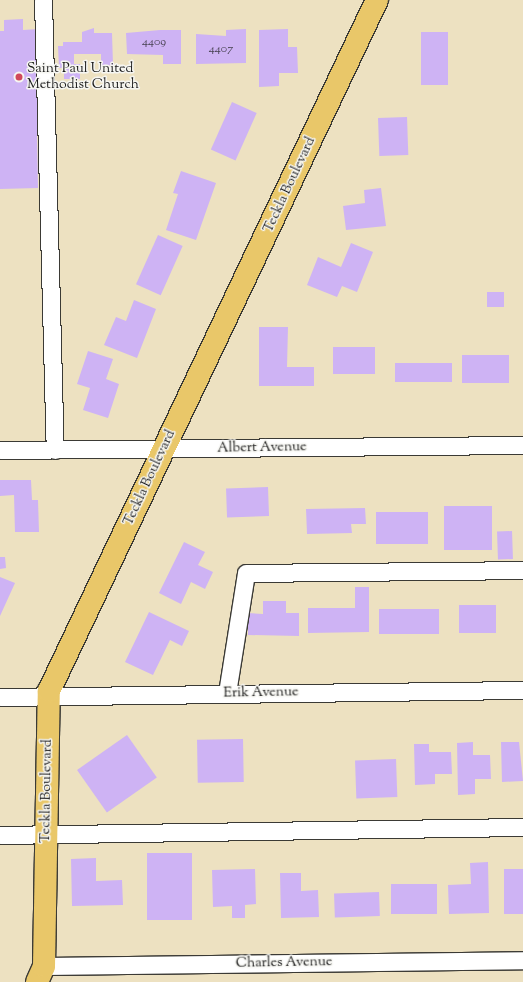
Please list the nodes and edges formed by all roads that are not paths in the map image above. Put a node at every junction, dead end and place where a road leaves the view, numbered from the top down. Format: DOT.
graph roads {
  1 [pos="43,0"];
  2 [pos="377,0"];
  3 [pos="523,445"];
  4 [pos="164,449"];
  5 [pos="0,450"];
  6 [pos="55,450"];
  7 [pos="523,570"];
  8 [pos="523,690"];
  9 [pos="227,693"];
  10 [pos="48,696"];
  11 [pos="0,697"];
  12 [pos="523,827"];
  13 [pos="47,834"];
  14 [pos="0,835"];
  15 [pos="523,960"];
  16 [pos="41,974"];
  1 -- 6 [label="street"];
  2 -- 4 [label="main road, Teckla Boulevard"];
  3 -- 4 [label="street, Albert Avenue"];
  4 -- 6 [label="street, Albert Avenue"];
  4 -- 10 [label="main road, Teckla Boulevard"];
  5 -- 6 [label="street, Albert Avenue"];
  7 -- 9 [label="street"];
  8 -- 9 [label="street, Erik Avenue"];
  9 -- 10 [label="street, Erik Avenue"];
  10 -- 11 [label="street, Erik Avenue"];
  10 -- 13 [label="main road, Teckla Boulevard"];
  12 -- 13 [label="street"];
  13 -- 14 [label="street"];
  13 -- 16 [label="main road, Teckla Boulevard"];
  15 -- 16 [label="street, Charles Avenue"];
}
